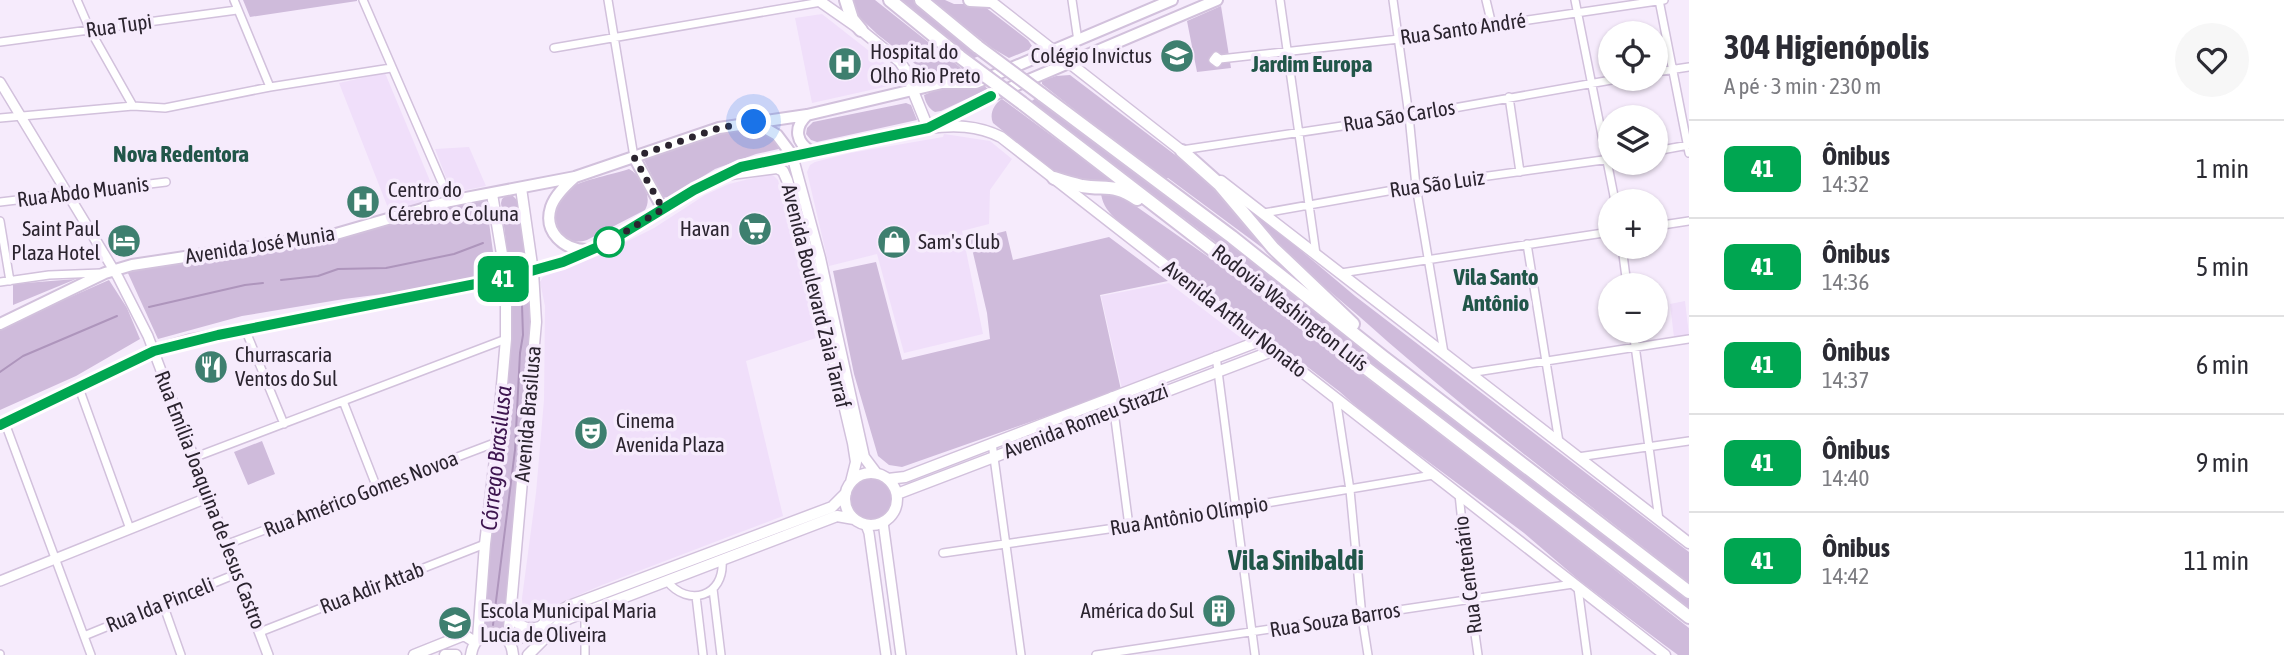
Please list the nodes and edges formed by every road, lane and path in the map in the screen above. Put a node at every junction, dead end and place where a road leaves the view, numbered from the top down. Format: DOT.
graph roads {
  1 [pos="77,0"];
  2 [pos="234,0"];
  3 [pos="363,0"];
  4 [pos="607,0"];
  5 [pos="846,0"];
  6 [pos="890,0"];
  7 [pos="921,0"];
  8 [pos="970,0"];
  9 [pos="1072,0"];
  10 [pos="1217,0"];
  11 [pos="1279,0"];
  12 [pos="1393,0"];
  13 [pos="1486,0"];
  14 [pos="1575,0"];
  15 [pos="1661,0"];
  16 [pos="823,1"];
  17 [pos="989,1"];
  18 [pos="1166,1"];
  19 [pos="237,10"];
  20 [pos="1578,12"];
  21 [pos="1492,25"];
  22 [pos="90,30"];
  23 [pos="860,30"];
  24 [pos="614,38"];
  25 [pos="1399,38"];
  26 [pos="1078,41"];
  27 [pos="0,42"];
  28 [pos="554,48"];
  29 [pos="1051,51"];
  30 [pos="1288,52"];
  31 [pos="1220,59"];
  32 [pos="1068,63"];
  33 [pos="1689,67"];
  34 [pos="391,68"];
  35 [pos="1673,70"];
  36 [pos="1668,71"];
  37 [pos="0,82"];
  38 [pos="1598,82"];
  39 [pos="1591,83"];
  40 [pos="270,87"];
  41 [pos="912,91"];
  42 [pos="1509,97"];
  43 [pos="133,106"];
  44 [pos="807,115"];
  45 [pos="1598,115"];
  46 [pos="20,116"];
  47 [pos="1409,116"];
  48 [pos="0,118"];
  49 [pos="754,122"];
  50 [pos="928,128"];
  51 [pos="1298,133"];
  52 [pos="1688,147"];
  53 [pos="1668,150"];
  54 [pos="1182,151"];
  55 [pos="812,152"];
  56 [pos="792,155"];
  57 [pos="634,157"];
  58 [pos="620,161"];
  59 [pos="1598,161"];
  60 [pos="642,172"];
  61 [pos="1520,172"];
  62 [pos="723,175"];
  63 [pos="575,177"];
  64 [pos="1054,178"];
  65 [pos="166,182"];
  66 [pos="1416,186"];
  67 [pos="521,188"];
  68 [pos="66,194"];
  69 [pos="492,194"];
  70 [pos="450,201"];
  71 [pos="0,202"];
  72 [pos="1308,205"];
  73 [pos="663,209"];
  74 [pos="1264,213"];
  75 [pos="0,221"];
  76 [pos="1689,221"];
  77 [pos="1178,222"];
  78 [pos="1668,224"];
  79 [pos="1598,234"];
  80 [pos="1527,244"];
  81 [pos="592,250"];
  82 [pos="1316,254"];
  83 [pos="1427,261"];
  84 [pos="533,271"];
  85 [pos="109,272"];
  86 [pos="1342,273"];
  87 [pos="506,278"];
  88 [pos="10,281"];
  89 [pos="0,282"];
  90 [pos="0,324"];
  91 [pos="245,329"];
  92 [pos="506,339"];
  93 [pos="1689,339"];
  94 [pos="1262,340"];
  95 [pos="1437,342"];
  96 [pos="1634,343"];
  97 [pos="1635,348"];
  98 [pos="1275,350"];
  99 [pos="154,351"];
  100 [pos="1216,356"];
  101 [pos="1383,357"];
  102 [pos="1546,361"];
  103 [pos="1218,371"];
  104 [pos="1487,371"];
  105 [pos="1469,373"];
  106 [pos="1145,384"];
  107 [pos="1482,384"];
  108 [pos="79,388"];
  109 [pos="1112,396"];
  110 [pos="1150,397"];
  111 [pos="1335,397"];
  112 [pos="343,401"];
  113 [pos="1114,411"];
  114 [pos="3,424"];
  115 [pos="284,424"];
  116 [pos="1552,430"];
  117 [pos="1689,441"];
  118 [pos="497,442"];
  119 [pos="992,443"];
  120 [pos="1647,447"];
  121 [pos="994,456"];
  122 [pos="1578,457"];
  123 [pos="193,458"];
  124 [pos="876,473"];
  125 [pos="1433,475"];
  126 [pos="888,479"];
  127 [pos="851,482"];
  128 [pos="377,488"];
  129 [pos="1350,490"];
  130 [pos="846,493"];
  131 [pos="897,494"];
  132 [pos="1459,494"];
  133 [pos="207,498"];
  134 [pos="1236,509"];
  135 [pos="855,519"];
  136 [pos="1660,521"];
  137 [pos="883,522"];
  138 [pos="866,524"];
  139 [pos="1129,526"];
  140 [pos="130,529"];
  141 [pos="1689,543"];
  142 [pos="485,544"];
  143 [pos="225,545"];
  144 [pos="1007,545"];
  145 [pos="943,553"];
  146 [pos="56,558"];
  147 [pos="722,561"];
  148 [pos="236,574"];
  149 [pos="0,580"];
  150 [pos="667,581"];
  151 [pos="1575,586"];
  152 [pos="713,589"];
  153 [pos="1689,592"];
  154 [pos="696,596"];
  155 [pos="1470,599"];
  156 [pos="163,604"];
  157 [pos="511,612"];
  158 [pos="585,612"];
  159 [pos="1362,617"];
  160 [pos="1689,617"];
  161 [pos="569,618"];
  162 [pos="540,627"];
  163 [pos="260,632"];
  164 [pos="1251,633"];
  165 [pos="584,634"];
  166 [pos="84,636"];
  167 [pos="477,640"];
  168 [pos="508,641"];
  169 [pos="420,654"];
  170 [pos="91,655"];
  171 [pos="181,655"];
  172 [pos="268,655"];
  173 [pos="445,655"];
  174 [pos="456,655"];
  175 [pos="471,655"];
  176 [pos="513,655"];
  177 [pos="528,655"];
  178 [pos="585,655"];
  179 [pos="703,655"];
  180 [pos="721,655"];
  181 [pos="886,655"];
  182 [pos="901,655"];
  183 [pos="1021,655"];
  184 [pos="1096,655"];
  185 [pos="1255,655"];
  186 [pos="1368,655"];
  187 [pos="1478,655"];
  188 [pos="1587,655"];
  189 [pos="1665,655"];
  1 -- 22 [label="street"];
  2 -- 19 [label="street"];
  3 -- 34 [label="street"];
  4 -- 24 [label="street"];
  5 -- 23 [label="highway"];
  6 -- 77 [label="highway, Rodovia Washington Luís, bridge"];
  7 -- 101 [label="highway, Rodovia Washington Luís, bridge"];
  8 -- 17 [label="highway"];
  9 -- 26 [label="street"];
  10 -- 32 [label="main road"];
  11 -- 30 [label="street"];
  12 -- 25 [label="street"];
  13 -- 21 [label="street"];
  14 -- 20 [label="street"];
  15 -- 20 [label="street, Rua Santo André"];
  15 -- 35 [label="street"];
  16 -- 23 [label="main road"];
  16 -- 24 [label="street"];
  17 -- 29 [label="main road"];
  18 -- 26 [label="main road"];
  19 -- 22 [label="street, Rua Tupi"];
  19 -- 40 [label="street"];
  20 -- 21 [label="street, Rua Santo André"];
  20 -- 39 [label="street"];
  21 -- 25 [label="street, Rua Santo André"];
  22 -- 27 [label="street, Rua Tupi"];
  22 -- 43 [label="street"];
  23 -- 41 [label="main road"];
  24 -- 28 [label="street"];
  24 -- 57 [label="street"];
  25 -- 30 [label="street, Rua Santo André"];
  25 -- 47 [label="street"];
  26 -- 29 [label="main road"];
  29 -- 32 [label="main road"];
  29 -- 41 [label="main road, Avenida José Munia"];
  30 -- 31 [label="street, Rua Santo André"];
  30 -- 51 [label="street"];
  32 -- 50 [label="main road"];
  32 -- 54 [label="main road"];
  33 -- 35 [label="street"];
  34 -- 40 [label="street"];
  34 -- 70 [label="street"];
  35 -- 36 [label="street"];
  35 -- 52 [label="street"];
  37 -- 46 [label="street, Rua Emília Joaquina de Jesus Castro"];
  38 -- 39 [label="street, Rua São Carlos"];
  39 -- 42 [label="street, Rua São Carlos"];
  39 -- 45 [label="street"];
  40 -- 43 [label="street"];
  41 -- 44 [label="main road, Avenida José Munia"];
  41 -- 50 [label="main road"];
  42 -- 47 [label="street, Rua São Carlos"];
  42 -- 61 [label="street"];
  43 -- 46 [label="street"];
  44 -- 49 [label="main road, Avenida José Munia"];
  44 -- 55 [label="main road"];
  46 -- 48 [label="street"];
  46 -- 68 [label="street, Rua Emília Joaquina de Jesus Castro"];
  47 -- 51 [label="street, Rua São Carlos"];
  47 -- 66 [label="street"];
  49 -- 56 [label="main road"];
  49 -- 57 [label="main road, Avenida José Munia"];
  50 -- 55 [label="main road"];
  50 -- 64 [label="main road, Avenida Arthur Nonato"];
  51 -- 54 [label="street, Rua São Carlos"];
  51 -- 72 [label="street"];
  52 -- 53 [label="street"];
  54 -- 74 [label="main road"];
  54 -- 101 [label="highway"];
  55 -- 56 [label="main road"];
  56 -- 62 [label="main road"];
  56 -- 124 [label="main road, Avenida Boulevard Zaia Tarraf"];
  57 -- 58 [label="main road, Avenida José Munia"];
  57 -- 60 [label="main road"];
  58 -- 60 [label="main road"];
  58 -- 63 [label="main road, Avenida José Munia"];
  59 -- 61 [label="street, Rua São Luiz"];
  60 -- 73 [label="main road"];
  61 -- 66 [label="street, Rua São Luiz"];
  62 -- 73 [label="main road"];
  62 -- 127 [label="main road, Avenida Boulevard Zaia Tarraf"];
  63 -- 67 [label="main road, Avenida José Munia"];
  63 -- 81 [label="main road"];
  64 -- 77 [label="highway"];
  64 -- 94 [label="main road, Avenida Arthur Nonato"];
  65 -- 68 [label="street, Rua Abdo Muanis"];
  66 -- 72 [label="street, Rua São Luiz"];
  66 -- 83 [label="street"];
  67 -- 69 [label="main road, Avenida José Munia"];
  67 -- 84 [label="main road, Avenida Brasilusa"];
  68 -- 71 [label="street, Rua Abdo Muanis"];
  68 -- 85 [label="street, Rua Emília Joaquina de Jesus Castro"];
  69 -- 70 [label="main road, Avenida José Munia"];
  69 -- 87 [label="main road, Avenida Brasilusa"];
  70 -- 85 [label="main road, Avenida José Munia"];
  72 -- 74 [label="street, Rua São Luiz"];
  72 -- 82 [label="street"];
  73 -- 81 [label="main road"];
  74 -- 82 [label="main road"];
  75 -- 88 [label="street"];
  76 -- 78 [label="street"];
  77 -- 160 [label="highway, Rodovia Washington Luís"];
  79 -- 80 [label="street"];
  80 -- 83 [label="street"];
  80 -- 102 [label="street"];
  81 -- 84 [label="main road"];
  82 -- 86 [label="main road"];
  83 -- 86 [label="street"];
  83 -- 95 [label="street"];
  84 -- 87 [label="main road"];
  84 -- 157 [label="main road, Avenida Brasilusa"];
  85 -- 88 [label="street"];
  85 -- 90 [label="main road, Avenida José Munia"];
  85 -- 99 [label="street, Rua Emília Joaquina de Jesus Castro"];
  86 -- 95 [label="main road"];
  87 -- 91 [label="main road"];
  87 -- 92 [label="main road, Avenida Brasilusa"];
  88 -- 89 [label="street"];
  91 -- 99 [label="main road"];
  91 -- 115 [label="street"];
  92 -- 112 [label="street"];
  92 -- 118 [label="main road, Avenida Brasilusa"];
  93 -- 97 [label="street"];
  94 -- 98 [label="main road, Avenida Arthur Nonato"];
  94 -- 100 [label="main road, Avenida Romeu Strazzi"];
  95 -- 105 [label="main road"];
  96 -- 97 [label="street"];
  97 -- 102 [label="street"];
  97 -- 120 [label="street"];
  98 -- 103 [label="main road, Avenida Romeu Strazzi"];
  98 -- 111 [label="main road, Avenida Arthur Nonato"];
  99 -- 108 [label="main road"];
  99 -- 123 [label="street, Rua Emília Joaquina de Jesus Castro"];
  100 -- 103 [label="street"];
  100 -- 106 [label="main road, Avenida Romeu Strazzi"];
  101 -- 153 [label="highway, Rodovia Washington Luís"];
  102 -- 104 [label="street"];
  102 -- 116 [label="street"];
  103 -- 110 [label="main road, Avenida Romeu Strazzi"];
  103 -- 134 [label="street"];
  104 -- 105 [label="street"];
  104 -- 107 [label="street"];
  105 -- 107 [label="main road"];
  106 -- 109 [label="main road, Avenida Romeu Strazzi"];
  106 -- 110 [label="main road"];
  107 -- 116 [label="main road"];
  108 -- 114 [label="main road"];
  108 -- 140 [label="street"];
  109 -- 113 [label="street"];
  109 -- 119 [label="main road, Avenida Romeu Strazzi"];
  110 -- 113 [label="main road, Avenida Romeu Strazzi"];
  111 -- 125 [label="main road, Avenida Arthur Nonato"];
  111 -- 129 [label="street"];
  112 -- 115 [label="street"];
  112 -- 128 [label="street"];
  113 -- 121 [label="main road, Avenida Romeu Strazzi"];
  113 -- 139 [label="street"];
  114 -- 146 [label="street"];
  115 -- 123 [label="street"];
  116 -- 122 [label="main road"];
  117 -- 120 [label="street"];
  118 -- 128 [label="street, Rua Américo Gomes Novoa"];
  118 -- 142 [label="main road, Avenida Brasilusa"];
  119 -- 121 [label="street"];
  119 -- 126 [label="main road, Avenida Romeu Strazzi"];
  120 -- 122 [label="street"];
  120 -- 136 [label="street"];
  121 -- 131 [label="main road, Avenida Romeu Strazzi"];
  121 -- 144 [label="street"];
  122 -- 136 [label="main road"];
  123 -- 133 [label="street, Rua Emília Joaquina de Jesus Castro"];
  124 -- 126 [label="main road"];
  124 -- 127 [label="main road"];
  125 -- 129 [label="street, Rua Antônio Olímpio"];
  125 -- 132 [label="main road, Avenida Arthur Nonato"];
  126 -- 131 [label="main road"];
  127 -- 130 [label="main road"];
  128 -- 143 [label="street, Rua Américo Gomes Novoa"];
  129 -- 134 [label="street, Rua Antônio Olímpio"];
  129 -- 159 [label="street"];
  130 -- 135 [label="main road"];
  130 -- 162 [label="main road"];
  131 -- 137 [label="main road"];
  132 -- 151 [label="main road, Avenida Arthur Nonato"];
  132 -- 155 [label="street, Rua Centenário"];
  133 -- 140 [label="street"];
  133 -- 143 [label="street, Rua Emília Joaquina de Jesus Castro"];
  134 -- 139 [label="street, Rua Antônio Olímpio"];
  134 -- 164 [label="street"];
  135 -- 138 [label="main road"];
  135 -- 147 [label="main road"];
  136 -- 141 [label="main road"];
  137 -- 138 [label="main road"];
  137 -- 182 [label="street"];
  138 -- 181 [label="street"];
  139 -- 144 [label="street, Rua Antônio Olímpio"];
  140 -- 146 [label="street"];
  142 -- 163 [label="street, Rua Adir Attab"];
  142 -- 167 [label="main road, Avenida Brasilusa"];
  143 -- 148 [label="street, Rua Emília Joaquina de Jesus Castro"];
  144 -- 145 [label="street, Rua Antônio Olímpio"];
  144 -- 183 [label="street"];
  146 -- 149 [label="street"];
  146 -- 166 [label="street"];
  147 -- 150 [label="main road"];
  147 -- 152 [label="street"];
  148 -- 156 [label="street, Rua Ida Pinceli"];
  148 -- 163 [label="street, Rua Emília Joaquina de Jesus Castro"];
  150 -- 154 [label="street"];
  150 -- 158 [label="main road"];
  151 -- 155 [label="street, Rua Souza Barros"];
  151 -- 188 [label="street"];
  151 -- 189 [label="main road, Avenida Arthur Nonato"];
  152 -- 154 [label="street"];
  152 -- 180 [label="street"];
  154 -- 179 [label="street"];
  155 -- 159 [label="street, Rua Souza Barros"];
  155 -- 187 [label="street, Rua Centenário"];
  156 -- 166 [label="street, Rua Ida Pinceli"];
  156 -- 171 [label="street"];
  157 -- 162 [label="main road"];
  157 -- 168 [label="main road, Avenida Brasilusa"];
  158 -- 161 [label="main road"];
  158 -- 165 [label="street"];
  159 -- 164 [label="street, Rua Souza Barros"];
  159 -- 186 [label="street"];
  161 -- 165 [label="street"];
  161 -- 177 [label="main road"];
  162 -- 168 [label="main road"];
  163 -- 172 [label="street, Rua Emília Joaquina de Jesus Castro"];
  164 -- 184 [label="street, Rua Souza Barros"];
  164 -- 185 [label="street"];
  165 -- 178 [label="street"];
  166 -- 170 [label="street"];
  167 -- 168 [label="main road"];
  167 -- 169 [label="main road"];
  167 -- 175 [label="main road, Avenida Brasilusa"];
  168 -- 176 [label="main road"];
  173 -- 174 [label="main road"];
}
